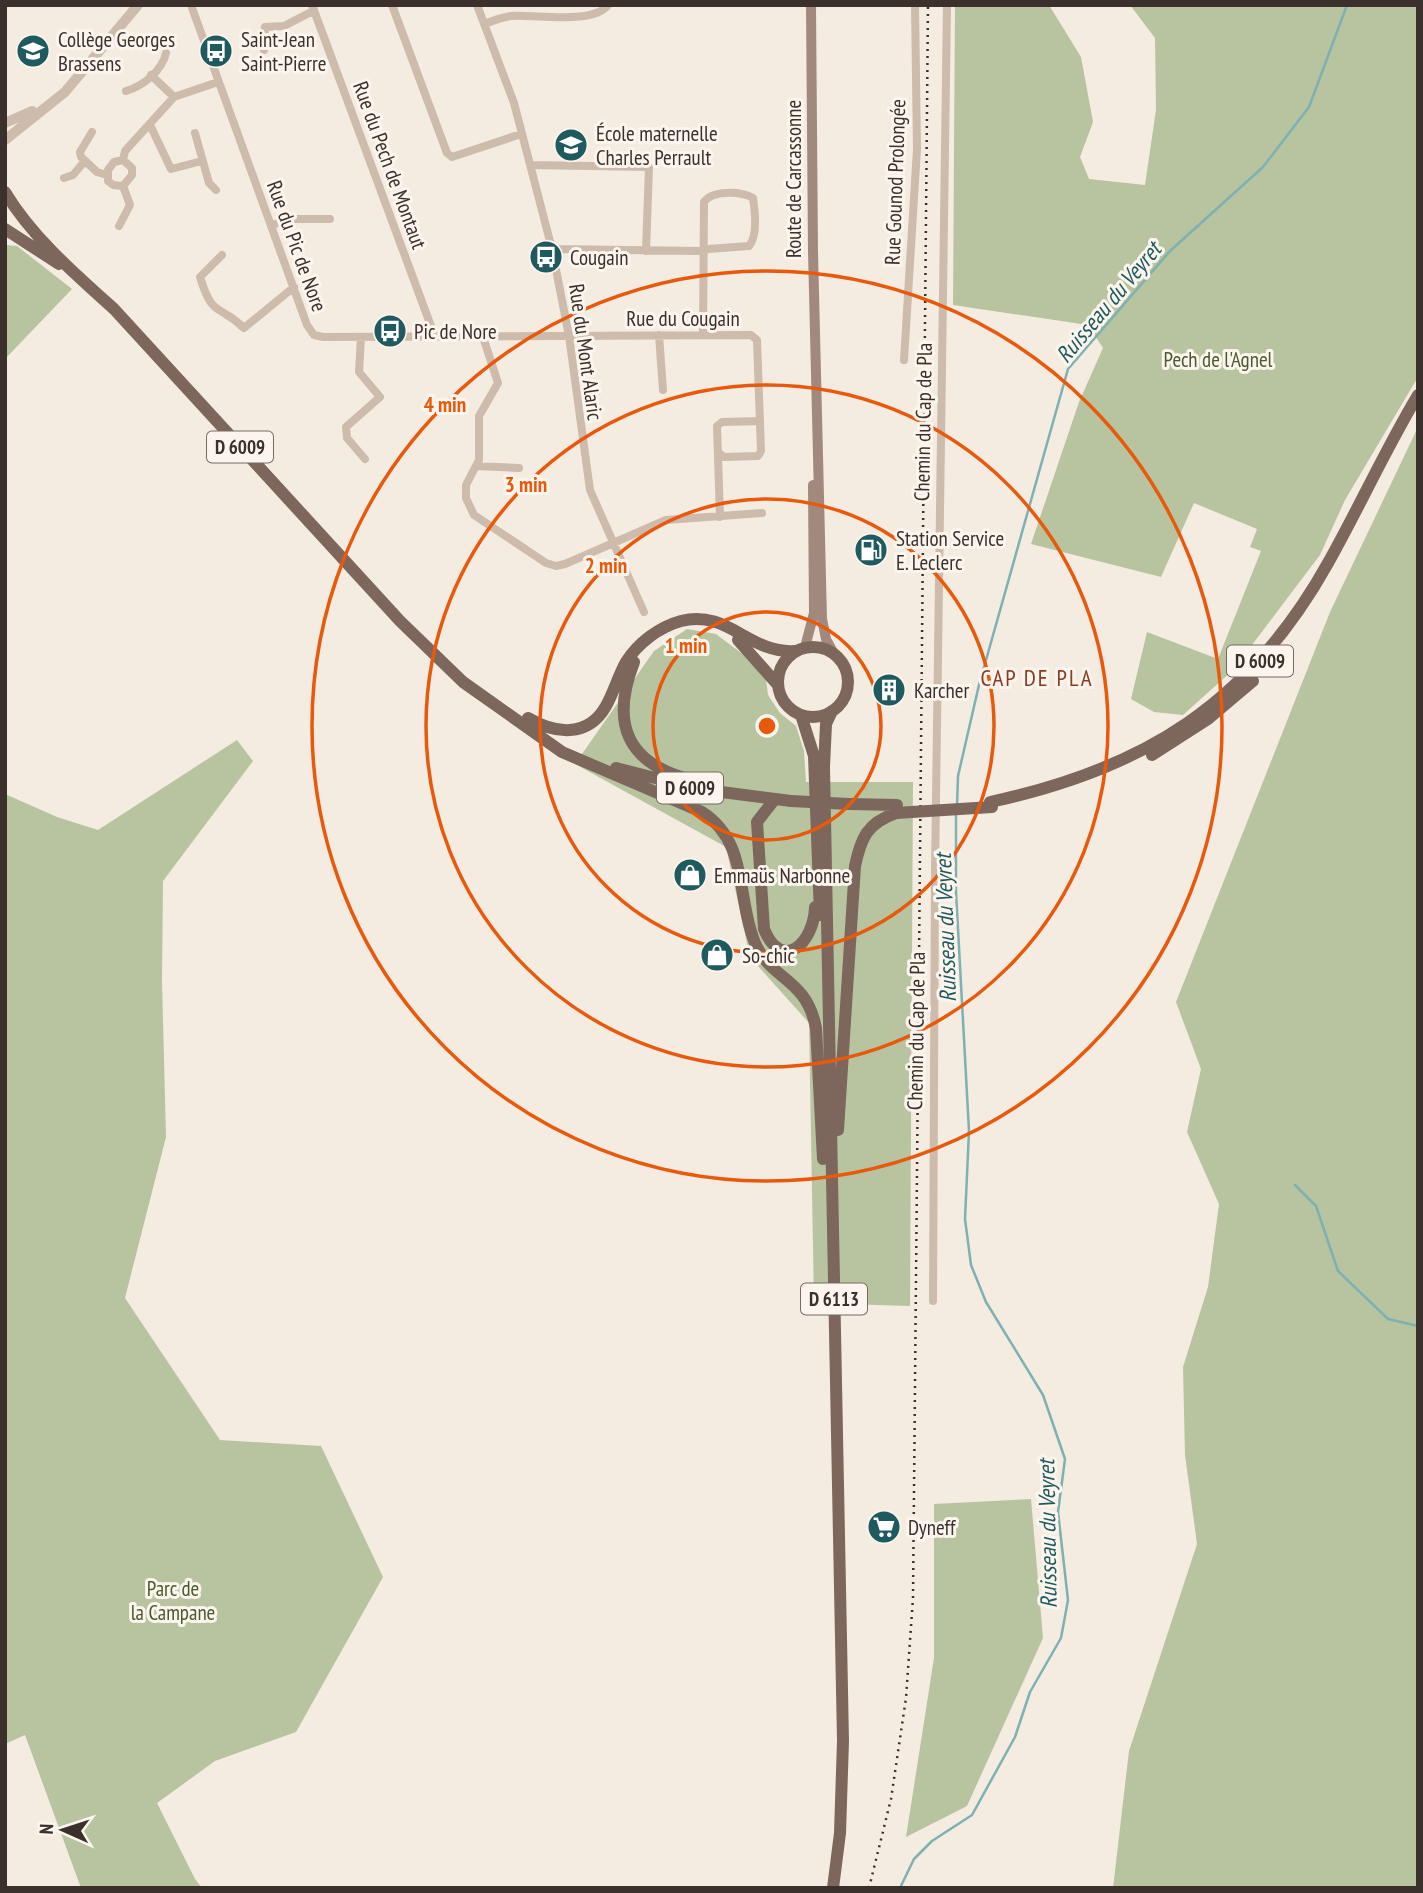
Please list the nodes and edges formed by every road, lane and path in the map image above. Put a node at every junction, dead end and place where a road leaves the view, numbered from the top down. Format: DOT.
graph roads {
  1 [pos="132,5"];
  2 [pos="138,5"];
  3 [pos="191,5"];
  4 [pos="392,5"];
  5 [pos="477,5"];
  6 [pos="608,5"];
  7 [pos="811,5"];
  8 [pos="915,5"];
  9 [pos="947,5"];
  10 [pos="312,8"];
  11 [pos="127,18"];
  12 [pos="484,24"];
  13 [pos="264,50"];
  14 [pos="166,53"];
  15 [pos="151,75"];
  16 [pos="218,82"];
  17 [pos="126,91"];
  18 [pos="174,97"];
  19 [pos="46,105"];
  20 [pos="5,123"];
  21 [pos="150,125"];
  22 [pos="92,132"];
  23 [pos="195,133"];
  24 [pos="521,134"];
  25 [pos="5,140"];
  26 [pos="123,160"];
  27 [pos="202,161"];
  28 [pos="84,162"];
  29 [pos="531,165"];
  30 [pos="107,175"];
  31 [pos="64,178"];
  32 [pos="123,186"];
  33 [pos="216,190"];
  34 [pos="5,192"];
  35 [pos="330,219"];
  36 [pos="272,225"];
  37 [pos="119,226"];
  38 [pos="5,229"];
  39 [pos="552,249"];
  40 [pos="704,250"];
  41 [pos="646,251"];
  42 [pos="222,256"];
  43 [pos="77,276"];
  44 [pos="294,286"];
  45 [pos="703,333"];
  46 [pos="659,335"];
  47 [pos="569,336"];
  48 [pos="361,337"];
  49 [pos="435,337"];
  50 [pos="483,337"];
  51 [pos="815,352"];
  52 [pos="904,360"];
  53 [pos="663,390"];
  54 [pos="1418,395"];
  55 [pos="1418,409"];
  56 [pos="760,421"];
  57 [pos="718,452"];
  58 [pos="365,459"];
  59 [pos="476,466"];
  60 [pos="519,468"];
  61 [pos="762,513"];
  62 [pos="720,517"];
  63 [pos="614,542"];
  64 [pos="643,612"];
  65 [pos="400,621"];
  66 [pos="709,621"];
  67 [pos="641,643"];
  68 [pos="800,649"];
  69 [pos="834,654"];
  70 [pos="778,685"];
  71 [pos="832,711"];
  72 [pos="802,715"];
  73 [pos="535,732"];
  74 [pos="774,800"];
  75 [pos="991,805"];
  76 [pos="897,809"];
  77 [pos="817,814"];
  78 [pos="823,1159"];
  79 [pos="833,1228"];
  80 [pos="933,1301"];
  81 [pos="826,1888"];
  82 [pos="833,1888"];
  1 -- 11 [label="street"];
  2 -- 11 [label="street"];
  3 -- 16 [label="street, Rue du Pic de Nore"];
  4 -- 24 [label="street"];
  5 -- 12 [label="street, Rue du Mont Alaric"];
  6 -- 12 [label="street"];
  7 -- 51 [label="main road, Route de Carcassonne"];
  8 -- 52 [label="street, Rue Gounod Prolongée"];
  9 -- 80 [label="street, Chemin du Cap de Pla"];
  10 -- 13 [label="street"];
  10 -- 49 [label="street, Rue du Pech de Montaut"];
  11 -- 19 [label="street"];
  12 -- 24 [label="street, Rue du Mont Alaric"];
  14 -- 15 [label="street"];
  15 -- 17 [label="street"];
  15 -- 18 [label="street"];
  16 -- 18 [label="street"];
  16 -- 36 [label="street, Rue du Pic de Nore"];
  18 -- 21 [label="street"];
  19 -- 20 [label="street"];
  19 -- 25 [label="street"];
  21 -- 26 [label="street"];
  21 -- 27 [label="street"];
  22 -- 28 [label="street"];
  23 -- 27 [label="street"];
  24 -- 29 [label="street, Rue du Mont Alaric"];
  26 -- 30 [label="street"];
  26 -- 32 [label="street"];
  27 -- 33 [label="street"];
  28 -- 30 [label="street"];
  28 -- 31 [label="street"];
  29 -- 39 [label="street, Rue du Mont Alaric"];
  29 -- 41 [label="street"];
  30 -- 32 [label="street"];
  32 -- 37 [label="street"];
  34 -- 43 [label="main road, D 6009"];
  35 -- 36 [label="street"];
  36 -- 44 [label="street, Rue du Pic de Nore"];
  38 -- 43 [label="main road, D 6009"];
  39 -- 41 [label="street"];
  39 -- 47 [label="street, Rue du Mont Alaric"];
  40 -- 40 [label="street"];
  40 -- 41 [label="street"];
  40 -- 45 [label="street"];
  42 -- 44 [label="street"];
  43 -- 65 [label="main road, D 6009"];
  44 -- 48 [label="street, Rue du Pic de Nore"];
  45 -- 46 [label="street, Rue du Cougain"];
  45 -- 56 [label="street, Rue du Cougain"];
  46 -- 47 [label="street, Rue du Cougain"];
  46 -- 53 [label="street"];
  47 -- 50 [label="street, Rue du Pic de Nore"];
  47 -- 63 [label="street, Rue du Mont Alaric"];
  48 -- 49 [label="street, Rue du Pic de Nore"];
  48 -- 58 [label="street"];
  49 -- 50 [label="street, Rue du Pic de Nore"];
  50 -- 59 [label="street"];
  51 -- 68 [label="main road, Route de Carcassonne"];
  51 -- 69 [label="main road, Route de Carcassonne"];
  54 -- 75 [label="main road, D 6009"];
  55 -- 75 [label="main road, D 6009"];
  56 -- 57 [label="street"];
  56 -- 57 [label="street, Rue du Cougain"];
  57 -- 62 [label="street"];
  59 -- 60 [label="street"];
  59 -- 63 [label="street"];
  61 -- 62 [label="street"];
  62 -- 63 [label="street"];
  63 -- 64 [label="street, Rue du Mont Alaric"];
  65 -- 67 [label="main road"];
  65 -- 73 [label="main road, D 6009"];
  66 -- 67 [label="main road"];
  66 -- 68 [label="main road"];
  66 -- 70 [label="main road"];
  67 -- 74 [label="main road"];
  68 -- 69 [label="main road"];
  68 -- 70 [label="main road"];
  69 -- 71 [label="main road"];
  70 -- 72 [label="main road"];
  71 -- 72 [label="main road"];
  71 -- 79 [label="main road, D 6113"];
  72 -- 77 [label="main road, D 6113"];
  73 -- 74 [label="main road, D 6009"];
  73 -- 78 [label="main road"];
  74 -- 76 [label="main road, D 6009, bridge"];
  74 -- 77 [label="main road"];
  75 -- 76 [label="main road, D 6009, bridge"];
  76 -- 79 [label="main road"];
  77 -- 78 [label="main road, D 6113"];
  78 -- 81 [label="main road, D 6113"];
  79 -- 82 [label="main road, D 6113"];
}
